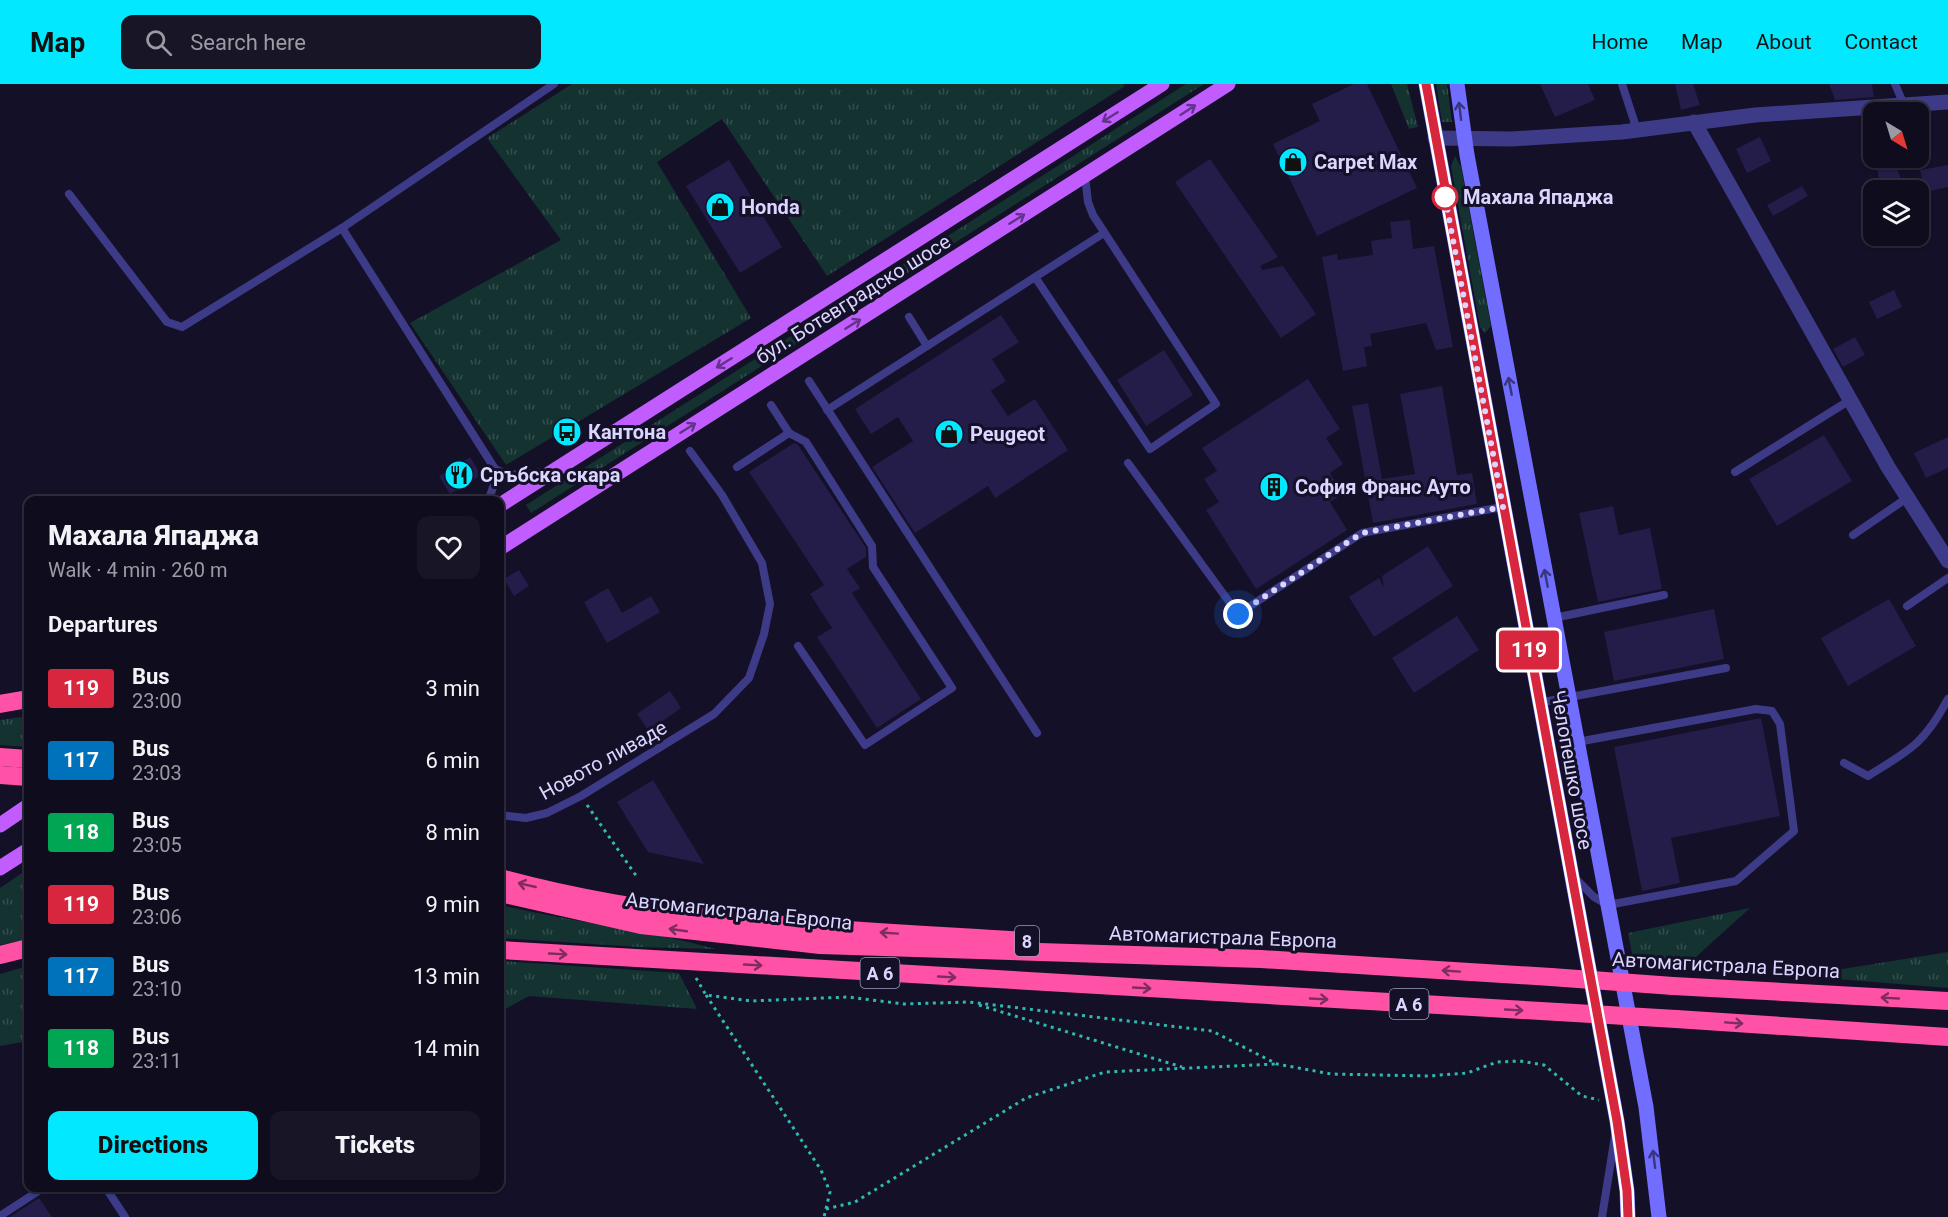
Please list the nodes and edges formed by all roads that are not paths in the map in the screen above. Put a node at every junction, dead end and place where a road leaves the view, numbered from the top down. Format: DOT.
graph roads {
  1 [pos="554,84"];
  2 [pos="1228,84"];
  3 [pos="1426,84"];
  4 [pos="1457,84"];
  5 [pos="1622,84"];
  6 [pos="1895,84"];
  7 [pos="1159,85"];
  8 [pos="1903,102"];
  9 [pos="1948,102"];
  10 [pos="1929,103"];
  11 [pos="1863,108"];
  12 [pos="1694,122"];
  13 [pos="1637,130"];
  14 [pos="1435,138"];
  15 [pos="1464,138"];
  16 [pos="1085,176"];
  17 [pos="69,194"];
  18 [pos="342,228"];
  19 [pos="1104,233"];
  20 [pos="1035,277"];
  21 [pos="909,317"];
  22 [pos="927,346"];
  23 [pos="809,381"];
  24 [pos="1850,400"];
  25 [pos="771,405"];
  26 [pos="828,410"];
  27 [pos="789,433"];
  28 [pos="690,451"];
  29 [pos="1128,463"];
  30 [pos="737,467"];
  31 [pos="557,468"];
  32 [pos="495,469"];
  33 [pos="1735,472"];
  34 [pos="490,496"];
  35 [pos="1907,498"];
  36 [pos="504,502"];
  37 [pos="1503,507"];
  38 [pos="1853,535"];
  39 [pos="504,545"];
  40 [pos="1948,561"];
  41 [pos="1948,578"];
  42 [pos="1664,595"];
  43 [pos="1906,606"];
  44 [pos="1554,618"];
  45 [pos="798,646"];
  46 [pos="1726,668"];
  47 [pos="1569,697"];
  48 [pos="1948,699"];
  49 [pos="24,700"];
  50 [pos="1539,703"];
  51 [pos="0,704"];
  52 [pos="1036,733"];
  53 [pos="1577,742"];
  54 [pos="1844,763"];
  55 [pos="4,775"];
  56 [pos="24,777"];
  57 [pos="24,809"];
  58 [pos="504,815"];
  59 [pos="0,825"];
  60 [pos="24,853"];
  61 [pos="0,868"];
  62 [pos="1569,871"];
  63 [pos="504,879"];
  64 [pos="504,894"];
  65 [pos="1608,905"];
  66 [pos="24,949"];
  67 [pos="504,950"];
  68 [pos="0,956"];
  69 [pos="1261,959"];
  70 [pos="1948,1001"];
  71 [pos="1948,1037"];
  72 [pos="1617,1121"];
  73 [pos="37,1192"];
  74 [pos="109,1192"];
  75 [pos="0,1216"];
  76 [pos="125,1217"];
  77 [pos="1602,1217"];
  78 [pos="1628,1217"];
  79 [pos="1659,1217"];
  1 -- 18 [label="lane"];
  16 -- 2 [label="main road, бул. Ботевградско шосе, one-way"];
  3 -- 14 [label="main road, Челопешко шосе"];
  15 -- 4 [label="main road, Челопешко шосе, one-way"];
  5 -- 13 [label="lane"];
  6 -- 8 [label="lane"];
  7 -- 31 [label="main road, бул. Ботевградско шосе, one-way"];
  9 -- 10 [label="street"];
  11 -- 12 [label="street"];
  12 -- 13 [label="street"];
  12 -- 24 [label="street"];
  13 -- 15 [label="street"];
  14 -- 15 [label="street"];
  14 -- 37 [label="main road, Челопешко шосе"];
  44 -- 15 [label="main road, Челопешко шосе, one-way"];
  16 -- 19 [label="lane"];
  39 -- 16 [label="main road, бул. Ботевградско шосе, one-way"];
  17 -- 18 [label="lane"];
  18 -- 32 [label="lane"];
  19 -- 20 [label="lane"];
  19 -- 20 [label="lane"];
  20 -- 22 [label="lane"];
  21 -- 22 [label="lane"];
  22 -- 26 [label="lane"];
  23 -- 26 [label="lane"];
  24 -- 33 [label="lane"];
  24 -- 35 [label="street"];
  25 -- 27 [label="lane"];
  26 -- 52 [label="lane"];
  27 -- 30 [label="lane"];
  27 -- 45 [label="lane"];
  28 -- 58 [label="lane, Новото ливаде"];
  29 -- 37 [label="lane"];
  31 -- 32 [label="lane"];
  31 -- 36 [label="main road, бул. Ботевградско шосе"];
  32 -- 34 [label="lane"];
  35 -- 38 [label="lane"];
  35 -- 40 [label="street"];
  37 -- 50 [label="main road, Челопешко шосе"];
  41 -- 43 [label="lane"];
  42 -- 44 [label="lane"];
  44 -- 47 [label="main road, Челопешко шосе"];
  46 -- 47 [label="lane"];
  47 -- 50 [label="lane"];
  47 -- 53 [label="main road, Челопешко шосе"];
  48 -- 54 [label="lane"];
  49 -- 51 [label="highway"];
  50 -- 62 [label="main road, Челопешко шосе"];
  53 -- 65 [label="main road, Челопешко шосе"];
  53 -- 65 [label="lane"];
  55 -- 56 [label="highway"];
  57 -- 59 [label="main road"];
  60 -- 61 [label="main road"];
  62 -- 65 [label="lane"];
  62 -- 72 [label="main road, Челопешко шосе"];
  69 -- 63 [label="highway, 8, one-way"];
  69 -- 64 [label="highway, Автомагистрала Европа / A 6, one-way"];
  79 -- 65 [label="main road, Челопешко шосе, one-way"];
  66 -- 68 [label="highway"];
  67 -- 71 [label="highway, A 6, one-way, bridge"];
  70 -- 69 [label="highway, Автомагистрала Европа / A 6, one-way, bridge"];
  72 -- 77 [label="lane"];
  72 -- 78 [label="main road, Челопешко шосе"];
  73 -- 75 [label="lane"];
  74 -- 76 [label="lane"];
}
